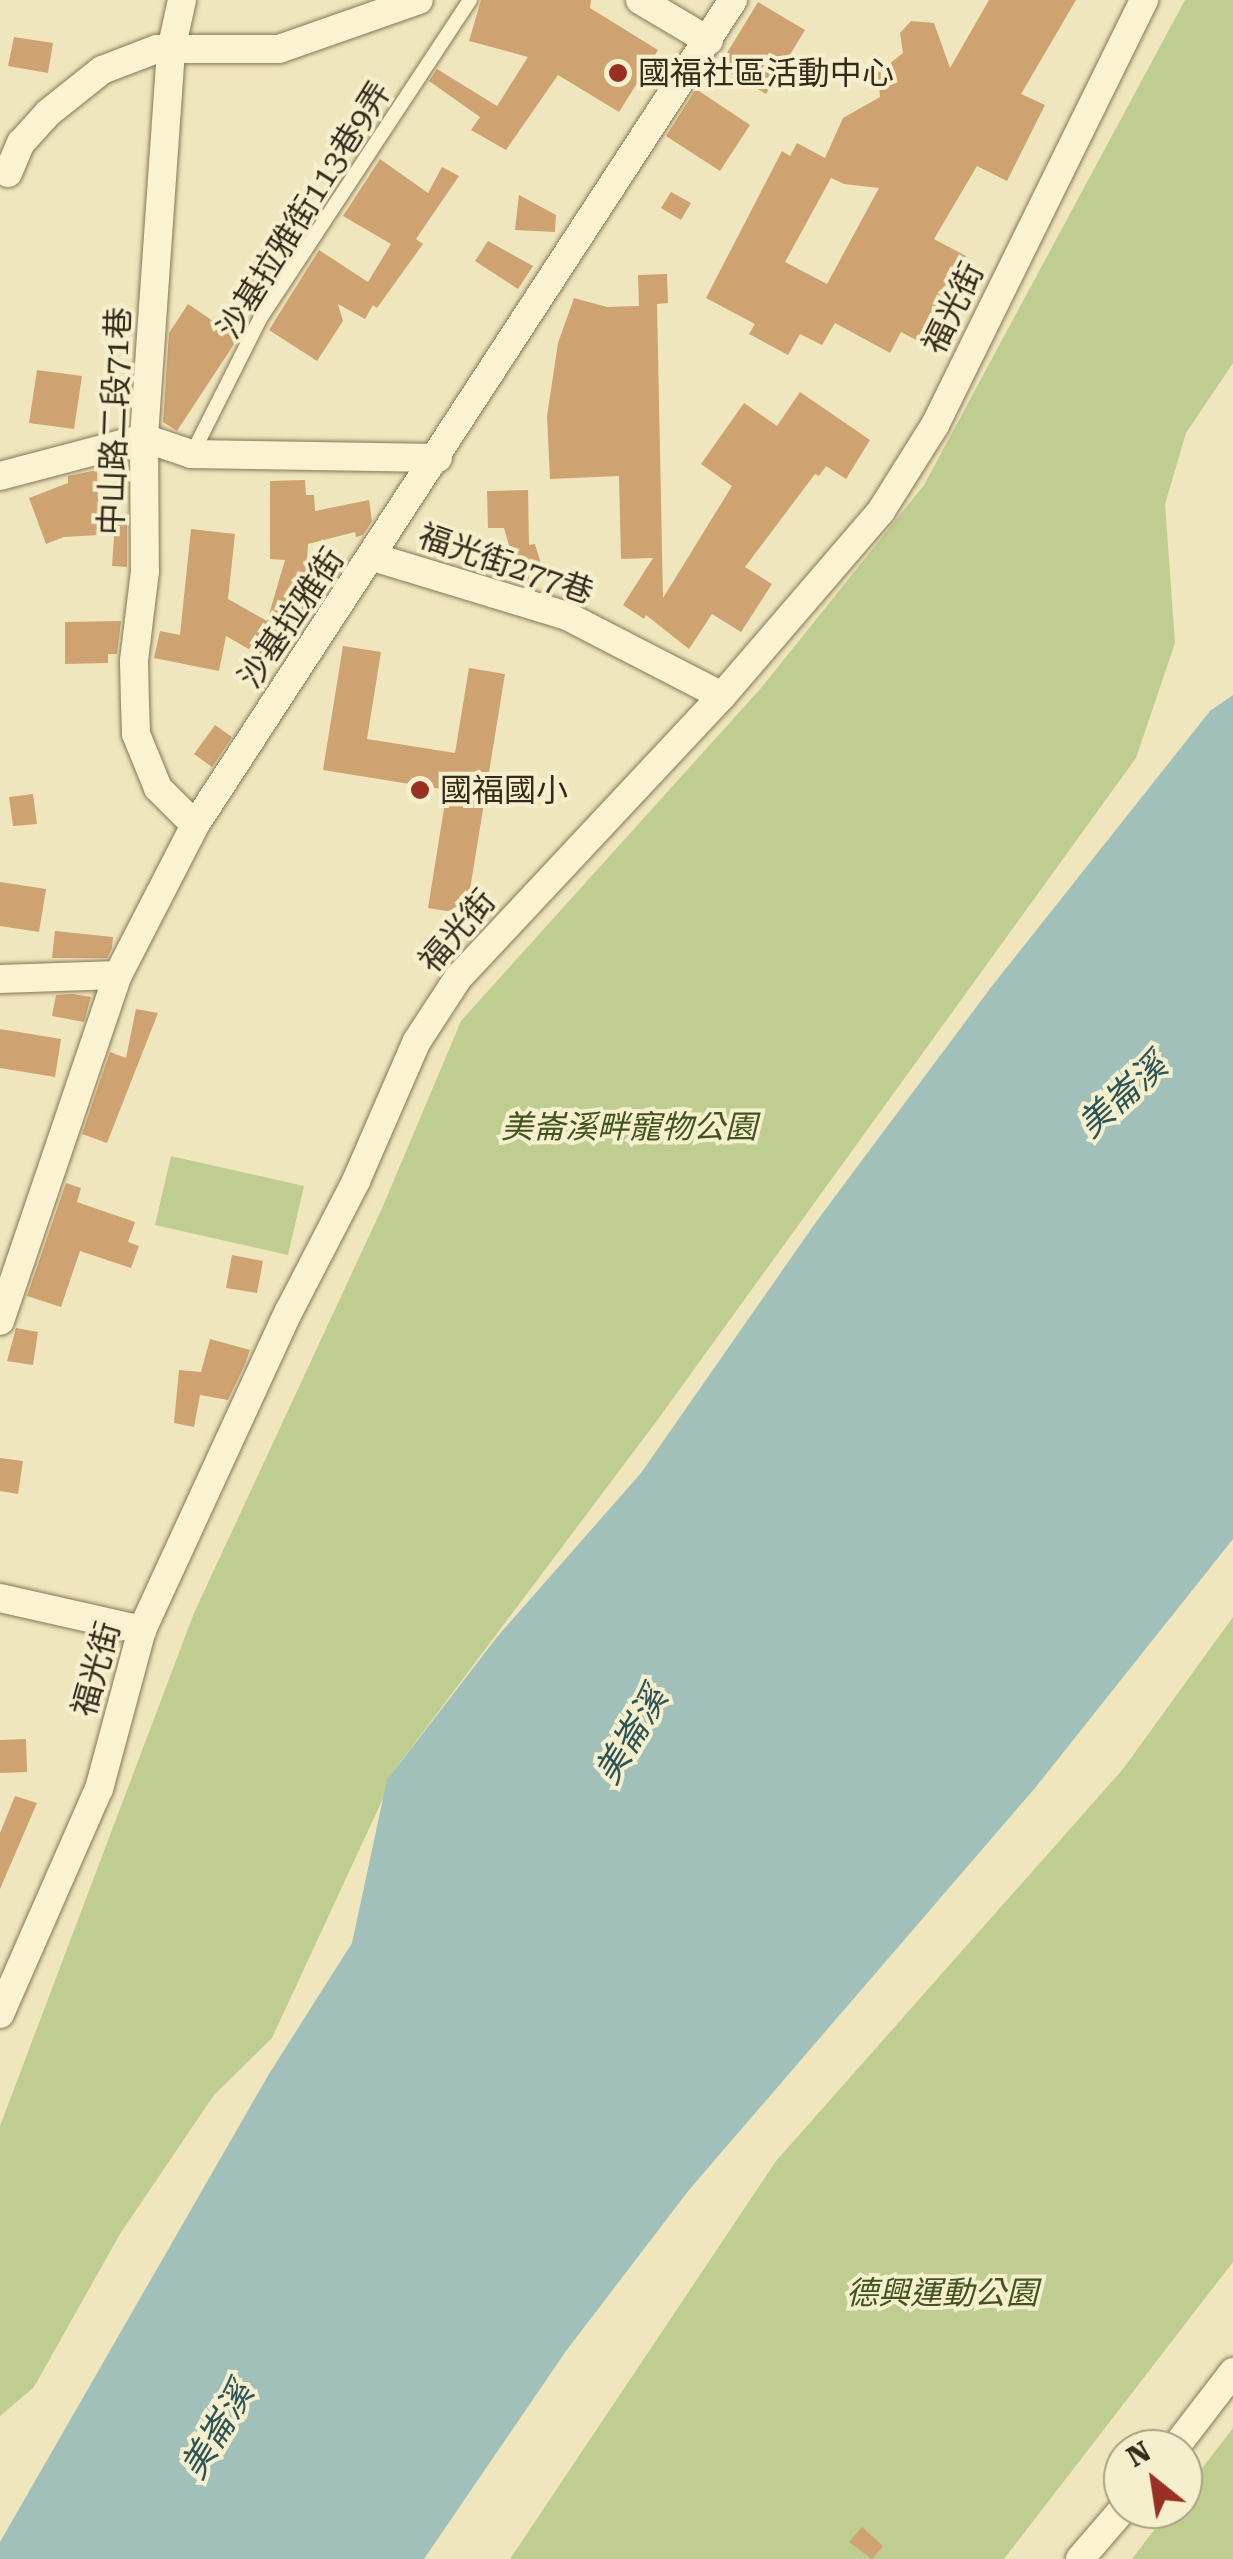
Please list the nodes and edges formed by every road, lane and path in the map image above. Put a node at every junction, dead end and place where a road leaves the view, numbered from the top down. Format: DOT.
graph roads {
  1 [pos="182,0"];
  2 [pos="419,0"];
  3 [pos="470,0"];
  4 [pos="640,0"];
  5 [pos="733,0"];
  6 [pos="1144,0"];
  7 [pos="709,41"];
  8 [pos="171,50"];
  9 [pos="4,182"];
  10 [pos="144,438"];
  11 [pos="191,454"];
  12 [pos="438,458"];
  13 [pos="0,476"];
  14 [pos="373,556"];
  15 [pos="722,696"];
  16 [pos="195,825"];
  17 [pos="118,975"];
  18 [pos="0,979"];
  19 [pos="1,1314"];
  20 [pos="0,1598"];
  21 [pos="142,1630"];
  22 [pos="0,2014"];
  23 [pos="1233,2372"];
  24 [pos="1189,2429"];
  25 [pos="1106,2529"];
  26 [pos="1080,2559"];
  1 -- 8 [label="street, 中山路二段71巷"];
  2 -- 8 [label="street"];
  3 -- 11 [label="lane, 沙基拉雅街113巷9弄"];
  4 -- 7 [label="street"];
  5 -- 7 [label="street, 沙基拉雅街"];
  6 -- 15 [label="street, 福光街"];
  7 -- 12 [label="street, 沙基拉雅街"];
  8 -- 9 [label="street"];
  8 -- 10 [label="street, 中山路二段71巷"];
  10 -- 11 [label="street"];
  10 -- 13 [label="street"];
  10 -- 16 [label="street, 中山路二段71巷"];
  11 -- 12 [label="street"];
  12 -- 14 [label="street, 沙基拉雅街"];
  14 -- 15 [label="street, 福光街277巷"];
  14 -- 16 [label="street, 沙基拉雅街"];
  15 -- 21 [label="street, 福光街"];
  16 -- 17 [label="street, 沙基拉雅街"];
  17 -- 18 [label="street"];
  17 -- 19 [label="street, 沙基拉雅街"];
  20 -- 21 [label="street"];
  21 -- 22 [label="street, 福光街"];
  23 -- 24 [label="street"];
  25 -- 26 [label="street"];
}
